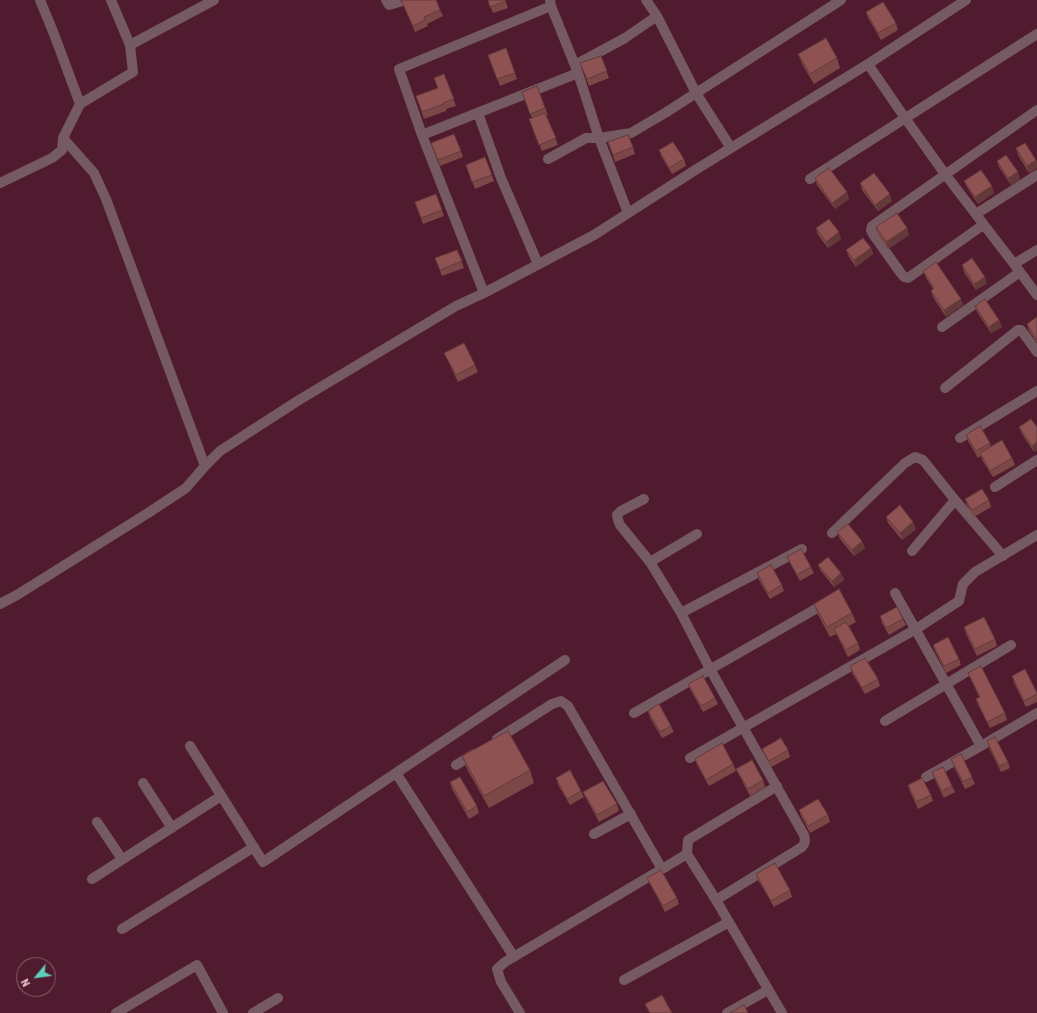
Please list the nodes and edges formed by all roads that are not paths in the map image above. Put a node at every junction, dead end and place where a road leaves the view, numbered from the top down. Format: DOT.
graph roads {
  1 [pos="40,0"];
  2 [pos="111,0"];
  3 [pos="214,0"];
  4 [pos="386,0"];
  5 [pos="404,0"];
  6 [pos="646,0"];
  7 [pos="841,0"];
  8 [pos="966,0"];
  9 [pos="550,3"];
  10 [pos="657,16"];
  11 [pos="1037,34"];
  12 [pos="130,45"];
  13 [pos="868,64"];
  14 [pos="577,69"];
  15 [pos="696,93"];
  16 [pos="80,104"];
  17 [pos="1037,110"];
  18 [pos="478,112"];
  19 [pos="905,118"];
  20 [pos="422,135"];
  21 [pos="63,138"];
  22 [pos="598,138"];
  23 [pos="731,148"];
  24 [pos="548,159"];
  25 [pos="945,174"];
  26 [pos="1037,175"];
  27 [pos="810,179"];
  28 [pos="0,183"];
  29 [pos="628,213"];
  30 [pos="976,214"];
  31 [pos="983,225"];
  32 [pos="1037,250"];
  33 [pos="538,264"];
  34 [pos="1017,268"];
  35 [pos="484,293"];
  36 [pos="1037,295"];
  37 [pos="942,328"];
  38 [pos="1037,352"];
  39 [pos="945,388"];
  40 [pos="1037,391"];
  41 [pos="960,438"];
  42 [pos="1037,460"];
  43 [pos="205,466"];
  44 [pos="995,487"];
  45 [pos="644,498"];
  46 [pos="955,500"];
  47 [pos="832,533"];
  48 [pos="697,534"];
  49 [pos="1037,535"];
  50 [pos="802,549"];
  51 [pos="912,551"];
  52 [pos="1003,556"];
  53 [pos="650,562"];
  54 [pos="895,593"];
  55 [pos="830,600"];
  56 [pos="0,604"];
  57 [pos="681,613"];
  58 [pos="916,629"];
  59 [pos="1011,645"];
  60 [pos="565,660"];
  61 [pos="710,669"];
  62 [pos="946,684"];
  63 [pos="634,713"];
  64 [pos="1037,713"];
  65 [pos="885,721"];
  66 [pos="743,728"];
  67 [pos="190,746"];
  68 [pos="981,746"];
  69 [pos="690,758"];
  70 [pos="456,766"];
  71 [pos="396,773"];
  72 [pos="926,777"];
  73 [pos="143,783"];
  74 [pos="776,786"];
  75 [pos="221,796"];
  76 [pos="631,814"];
  77 [pos="97,822"];
  78 [pos="172,828"];
  79 [pos="594,834"];
  80 [pos="254,847"];
  81 [pos="687,854"];
  82 [pos="122,859"];
  83 [pos="662,869"];
  84 [pos="92,879"];
  85 [pos="716,900"];
  86 [pos="729,922"];
  87 [pos="122,929"];
  88 [pos="514,957"];
  89 [pos="624,980"];
  90 [pos="768,990"];
  91 [pos="278,998"];
  92 [pos="116,1013"];
  93 [pos="223,1013"];
  94 [pos="252,1013"];
  95 [pos="520,1013"];
  96 [pos="727,1013"];
  97 [pos="782,1013"];
  1 -- 16 [label="street"];
  2 -- 12 [label="street"];
  3 -- 12 [label="street"];
  4 -- 5 [label="street"];
  6 -- 10 [label="street"];
  7 -- 15 [label="street"];
  8 -- 13 [label="street"];
  9 -- 14 [label="street"];
  9 -- 20 [label="street"];
  10 -- 14 [label="street"];
  10 -- 15 [label="street"];
  11 -- 19 [label="street"];
  12 -- 16 [label="street"];
  13 -- 19 [label="street"];
  13 -- 23 [label="street"];
  14 -- 18 [label="street"];
  14 -- 22 [label="street"];
  15 -- 22 [label="street"];
  15 -- 23 [label="street"];
  16 -- 21 [label="street"];
  17 -- 25 [label="street"];
  18 -- 20 [label="street"];
  18 -- 33 [label="street"];
  19 -- 25 [label="street"];
  19 -- 27 [label="street"];
  20 -- 35 [label="street"];
  21 -- 28 [label="street"];
  21 -- 43 [label="street"];
  22 -- 24 [label="street"];
  22 -- 29 [label="street"];
  23 -- 29 [label="street"];
  25 -- 30 [label="street"];
  25 -- 31 [label="street"];
  26 -- 30 [label="street"];
  29 -- 33 [label="street"];
  30 -- 31 [label="street"];
  31 -- 34 [label="street"];
  32 -- 34 [label="street"];
  33 -- 35 [label="street"];
  34 -- 36 [label="street"];
  34 -- 37 [label="street"];
  35 -- 43 [label="street"];
  38 -- 39 [label="street"];
  40 -- 41 [label="street"];
  42 -- 44 [label="street"];
  43 -- 56 [label="street"];
  45 -- 53 [label="street"];
  46 -- 47 [label="street"];
  46 -- 51 [label="street"];
  46 -- 52 [label="street"];
  48 -- 53 [label="street"];
  49 -- 52 [label="street"];
  50 -- 57 [label="street"];
  52 -- 58 [label="street"];
  53 -- 57 [label="street"];
  54 -- 58 [label="street"];
  55 -- 61 [label="street"];
  57 -- 61 [label="street"];
  58 -- 62 [label="street"];
  58 -- 66 [label="street"];
  59 -- 62 [label="street"];
  60 -- 71 [label="street"];
  61 -- 63 [label="street"];
  61 -- 66 [label="street"];
  62 -- 65 [label="street"];
  62 -- 68 [label="street"];
  64 -- 68 [label="street"];
  66 -- 69 [label="street"];
  66 -- 74 [label="street"];
  67 -- 75 [label="street"];
  68 -- 72 [label="street"];
  70 -- 76 [label="street"];
  71 -- 80 [label="street"];
  71 -- 88 [label="street"];
  73 -- 78 [label="street"];
  74 -- 81 [label="street"];
  74 -- 85 [label="street"];
  75 -- 78 [label="street"];
  75 -- 80 [label="street"];
  76 -- 79 [label="street"];
  76 -- 83 [label="street"];
  77 -- 82 [label="street"];
  78 -- 82 [label="street"];
  80 -- 87 [label="street"];
  81 -- 83 [label="street"];
  81 -- 85 [label="street"];
  82 -- 84 [label="street"];
  83 -- 88 [label="street"];
  85 -- 86 [label="street"];
  86 -- 89 [label="street"];
  86 -- 90 [label="street"];
  88 -- 95 [label="street"];
  90 -- 96 [label="street"];
  90 -- 97 [label="street"];
  91 -- 94 [label="street"];
  92 -- 93 [label="street"];
}
